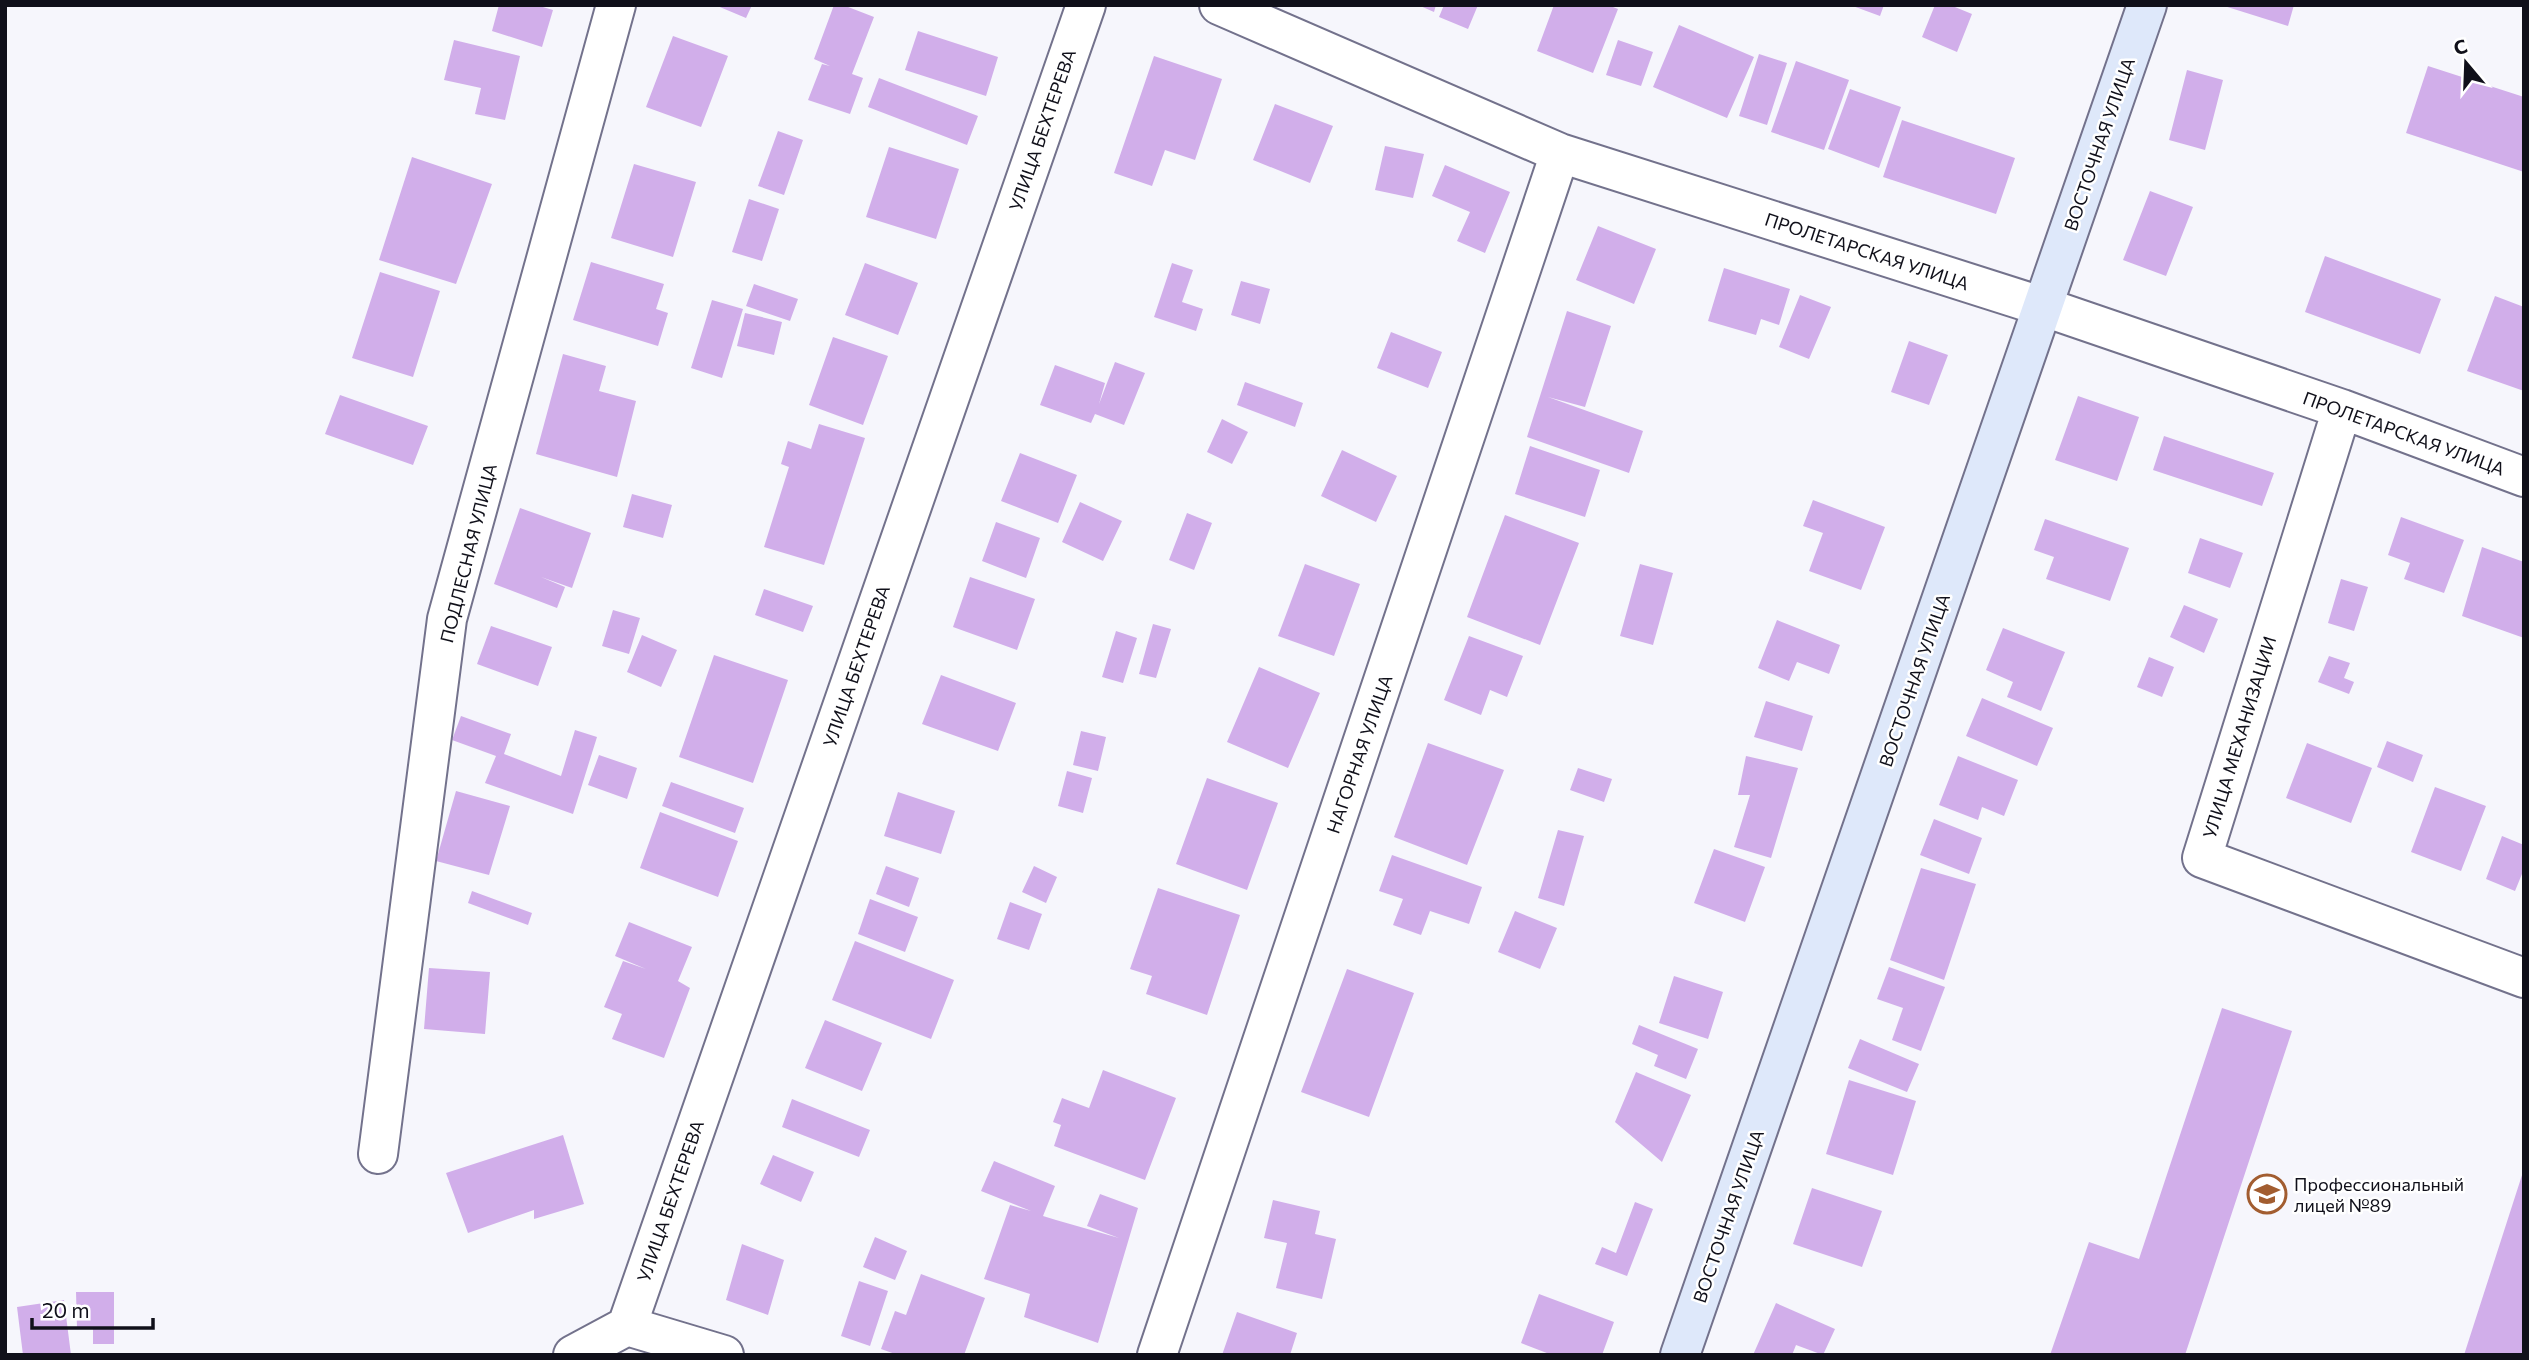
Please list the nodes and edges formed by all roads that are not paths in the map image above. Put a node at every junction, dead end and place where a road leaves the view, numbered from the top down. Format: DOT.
graph roads {
  1 [pos="616,5"];
  2 [pos="1086,5"];
  3 [pos="1219,5"];
  4 [pos="2147,5"];
  5 [pos="1560,153"];
  6 [pos="2044,307"];
  7 [pos="2342,409"];
  8 [pos="2524,477"];
  9 [pos="2524,978"];
  10 [pos="378,1154"];
  11 [pos="627,1326"];
  12 [pos="573,1355"];
  13 [pos="724,1355"];
  14 [pos="1157,1355"];
  15 [pos="1680,1355"];
  1 -- 10 [label="street, ПОДЛЕСНАЯ УЛИЦА"];
  2 -- 11 [label="street, УЛИЦА БЕХТЕРЕВА"];
  3 -- 5 [label="street, ПРОЛЕТАРСКАЯ УЛИЦА"];
  4 -- 6 [label="street, ВОСТОЧНАЯ УЛИЦА"];
  5 -- 6 [label="street, ПРОЛЕТАРСКАЯ УЛИЦА"];
  5 -- 14 [label="street, НАГОРНАЯ УЛИЦА"];
  6 -- 7 [label="street, ПРОЛЕТАРСКАЯ УЛИЦА"];
  6 -- 15 [label="street, ВОСТОЧНАЯ УЛИЦА"];
  7 -- 8 [label="street, ПРОЛЕТАРСКАЯ УЛИЦА"];
  7 -- 9 [label="street, УЛИЦА МЕХАНИЗАЦИИ"];
  11 -- 12 [label="street"];
  11 -- 13 [label="street"];
}
